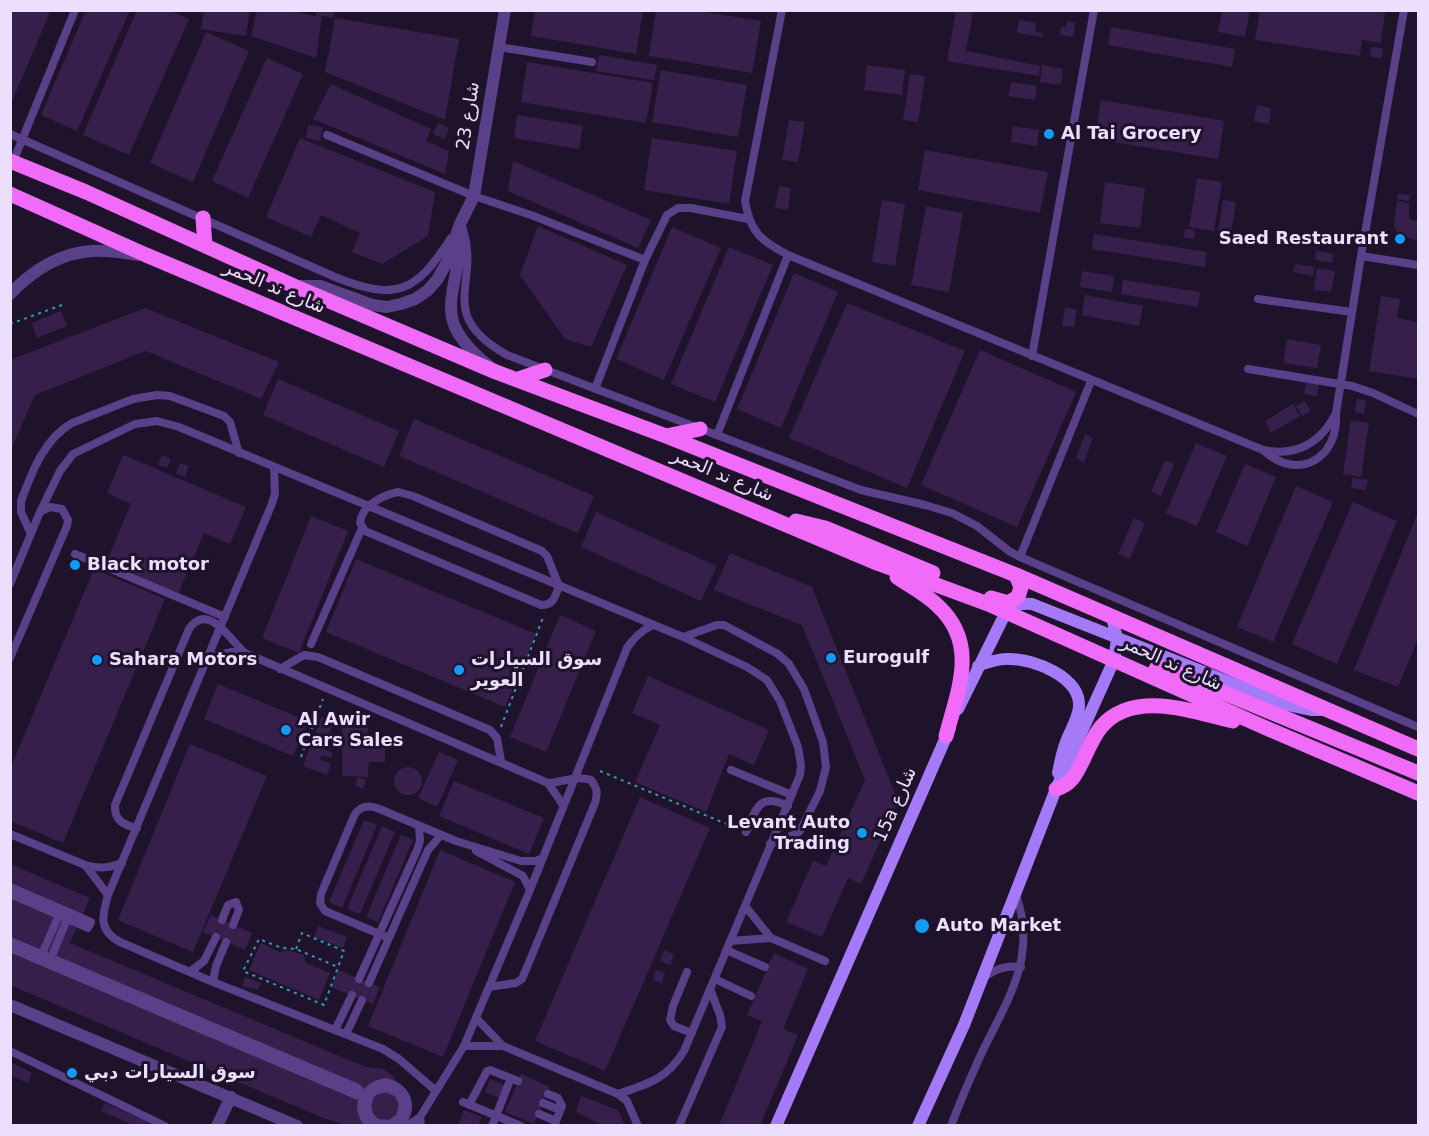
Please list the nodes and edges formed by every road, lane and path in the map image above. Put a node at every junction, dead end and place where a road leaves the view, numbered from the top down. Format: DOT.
graph roads {
  1 [pos="75,10"];
  2 [pos="505,10"];
  3 [pos="782,10"];
  4 [pos="1094,10"];
  5 [pos="1404,10"];
  6 [pos="499,47"];
  7 [pos="592,62"];
  8 [pos="10,134"];
  9 [pos="327,135"];
  10 [pos="22,139"];
  11 [pos="12,161"];
  12 [pos="10,194"];
  13 [pos="474,196"];
  14 [pos="203,218"];
  15 [pos="748,219"];
  16 [pos="460,224"];
  17 [pos="205,245"];
  18 [pos="146,255"];
  19 [pos="788,255"];
  20 [pos="1360,256"];
  21 [pos="645,260"];
  22 [pos="1419,265"];
  23 [pos="294,286"];
  24 [pos="10,294"];
  25 [pos="1258,299"];
  26 [pos="62,305"];
  27 [pos="1352,312"];
  28 [pos="10,324"];
  29 [pos="1032,356"];
  30 [pos="1248,369"];
  31 [pos="545,370"];
  32 [pos="496,372"];
  33 [pos="518,379"];
  34 [pos="1091,381"];
  35 [pos="1341,384"];
  36 [pos="595,388"];
  37 [pos="1336,413"];
  38 [pos="1419,414"];
  39 [pos="700,429"];
  40 [pos="717,435"];
  41 [pos="666,436"];
  42 [pos="1263,450"];
  43 [pos="240,453"];
  44 [pos="274,467"];
  45 [pos="368,507"];
  46 [pos="40,512"];
  47 [pos="775,519"];
  48 [pos="362,528"];
  49 [pos="31,534"];
  50 [pos="75,554"];
  51 [pos="1020,557"];
  52 [pos="877,563"];
  53 [pos="1016,575"];
  54 [pos="10,584"];
  55 [pos="559,586"];
  56 [pos="548,604"];
  57 [pos="1006,612"];
  58 [pos="225,617"];
  59 [pos="1112,617"];
  60 [pos="653,625"];
  61 [pos="221,628"];
  62 [pos="683,637"];
  63 [pos="1118,639"];
  64 [pos="311,644"];
  65 [pos="245,653"];
  66 [pos="209,657"];
  67 [pos="10,658"];
  68 [pos="1114,660"];
  69 [pos="978,666"];
  70 [pos="280,669"];
  71 [pos="1154,678"];
  72 [pos="327,688"];
  73 [pos="1328,710"];
  74 [pos="1419,727"];
  75 [pos="1266,728"];
  76 [pos="946,736"];
  77 [pos="497,738"];
  78 [pos="1419,749"];
  79 [pos="301,757"];
  80 [pos="501,761"];
  81 [pos="580,764"];
  82 [pos="732,770"];
  83 [pos="1419,773"];
  84 [pos="575,777"];
  85 [pos="548,783"];
  86 [pos="1056,789"];
  87 [pos="1419,793"];
  88 [pos="792,795"];
  89 [pos="563,805"];
  90 [pos="788,806"];
  91 [pos="419,826"];
  92 [pos="137,828"];
  93 [pos="746,832"];
  94 [pos="10,834"];
  95 [pos="441,835"];
  96 [pos="456,841"];
  97 [pos="770,844"];
  98 [pos="543,858"];
  99 [pos="122,863"];
  100 [pos="85,865"];
  101 [pos="10,887"];
  102 [pos="530,890"];
  103 [pos="1015,893"];
  104 [pos="10,894"];
  105 [pos="108,895"];
  106 [pos="745,906"];
  107 [pos="58,915"];
  108 [pos="67,919"];
  109 [pos="222,920"];
  110 [pos="233,925"];
  111 [pos="380,934"];
  112 [pos="216,937"];
  113 [pos="389,938"];
  114 [pos="771,938"];
  115 [pos="10,940"];
  116 [pos="730,941"];
  117 [pos="226,942"];
  118 [pos="10,948"];
  119 [pos="296,949"];
  120 [pos="726,950"];
  121 [pos="42,954"];
  122 [pos="51,958"];
  123 [pos="825,961"];
  124 [pos="338,967"];
  125 [pos="765,967"];
  126 [pos="1021,967"];
  127 [pos="190,972"];
  128 [pos="687,972"];
  129 [pos="983,978"];
  130 [pos="359,979"];
  131 [pos="714,979"];
  132 [pos="213,982"];
  133 [pos="369,983"];
  134 [pos="489,987"];
  135 [pos="710,989"];
  136 [pos="351,995"];
  137 [pos="751,996"];
  138 [pos="362,1000"];
  139 [pos="10,1005"];
  140 [pos="476,1018"];
  141 [pos="335,1030"];
  142 [pos="692,1033"];
  143 [pos="346,1034"];
  144 [pos="464,1046"];
  145 [pos="503,1046"];
  146 [pos="10,1051"];
  147 [pos="435,1090"];
  148 [pos="548,1094"];
  149 [pos="618,1094"];
  150 [pos="363,1095"];
  151 [pos="231,1097"];
  152 [pos="543,1103"];
  153 [pos="560,1110"];
  154 [pos="539,1114"];
  155 [pos="496,1115"];
  156 [pos="421,1121"];
  157 [pos="555,1123"];
  158 [pos="165,1125"];
  159 [pos="217,1125"];
  160 [pos="297,1125"];
  161 [pos="371,1125"];
  162 [pos="399,1125"];
  163 [pos="407,1125"];
  164 [pos="492,1125"];
  165 [pos="521,1125"];
  166 [pos="638,1125"];
  167 [pos="679,1125"];
  168 [pos="776,1125"];
  169 [pos="918,1125"];
  170 [pos="951,1125"];
  1 -- 10 [label="lane"];
  2 -- 6 [label="street, شارع 23"];
  3 -- 15 [label="lane"];
  4 -- 29 [label="lane"];
  5 -- 20 [label="lane"];
  6 -- 7 [label="lane"];
  6 -- 13 [label="street, شارع 23"];
  8 -- 10 [label="lane"];
  9 -- 13 [label="lane"];
  10 -- 11 [label="lane"];
  10 -- 14 [label="lane"];
  11 -- 17 [label="main road, شارع ند الحمر"];
  12 -- 18 [label="main road, شارع ند الحمر"];
  13 -- 16 [label="street, شارع 23"];
  13 -- 21 [label="lane"];
  14 -- 16 [label="lane"];
  14 -- 17 [label="main road"];
  15 -- 19 [label="lane"];
  15 -- 21 [label="lane"];
  16 -- 23 [label="street, شارع 23"];
  16 -- 31 [label="lane"];
  16 -- 32 [label="street, شارع 23"];
  17 -- 23 [label="main road, شارع ند الحمر"];
  18 -- 24 [label="street"];
  18 -- 47 [label="main road, شارع ند الحمر"];
  19 -- 29 [label="lane"];
  19 -- 40 [label="lane"];
  20 -- 22 [label="lane"];
  20 -- 27 [label="lane"];
  21 -- 36 [label="lane"];
  23 -- 32 [label="main road, شارع ند الحمر"];
  25 -- 27 [label="lane"];
  26 -- 28 [label="path"];
  27 -- 35 [label="lane"];
  29 -- 34 [label="lane"];
  30 -- 35 [label="lane"];
  31 -- 33 [label="main road"];
  31 -- 36 [label="lane"];
  32 -- 33 [label="main road, شارع ند الحمر"];
  33 -- 41 [label="main road, شارع ند الحمر"];
  34 -- 42 [label="lane"];
  34 -- 51 [label="lane"];
  35 -- 37 [label="lane"];
  35 -- 38 [label="lane"];
  36 -- 39 [label="lane"];
  37 -- 42 [label="lane"];
  37 -- 42 [label="lane"];
  39 -- 40 [label="lane"];
  39 -- 41 [label="main road"];
  40 -- 51 [label="lane"];
  41 -- 53 [label="main road, شارع ند الحمر"];
  43 -- 44 [label="lane"];
  43 -- 46 [label="lane"];
  43 -- 49 [label="lane"];
  44 -- 45 [label="lane"];
  44 -- 58 [label="lane"];
  45 -- 48 [label="lane"];
  45 -- 55 [label="lane"];
  45 -- 55 [label="lane"];
  46 -- 49 [label="lane"];
  46 -- 67 [label="lane"];
  47 -- 52 [label="main road, شارع ند الحمر"];
  47 -- 53 [label="main road"];
  48 -- 56 [label="lane"];
  48 -- 64 [label="lane"];
  49 -- 54 [label="lane"];
  50 -- 58 [label="lane"];
  51 -- 74 [label="lane"];
  52 -- 57 [label="main road, شارع ند الحمر"];
  52 -- 76 [label="main road"];
  53 -- 59 [label="main road, شارع ند الحمر"];
  55 -- 56 [label="lane"];
  55 -- 60 [label="lane"];
  56 -- 77 [label="path"];
  57 -- 63 [label="main road"];
  57 -- 68 [label="main road, شارع ند الحمر"];
  57 -- 69 [label="main road, 15a شارع"];
  58 -- 61 [label="lane"];
  59 -- 63 [label="main road"];
  59 -- 73 [label="main road, شارع ند الحمر"];
  60 -- 62 [label="lane"];
  60 -- 81 [label="lane"];
  61 -- 65 [label="lane"];
  61 -- 66 [label="lane"];
  61 -- 92 [label="lane"];
  62 -- 88 [label="lane"];
  62 -- 97 [label="lane"];
  63 -- 68 [label="main road"];
  63 -- 73 [label="main road"];
  65 -- 66 [label="lane"];
  65 -- 70 [label="lane"];
  66 -- 92 [label="lane"];
  68 -- 71 [label="main road, شارع ند الحمر"];
  68 -- 86 [label="main road"];
  69 -- 76 [label="main road, 15a شارع"];
  69 -- 86 [label="main road"];
  70 -- 72 [label="lane"];
  70 -- 77 [label="lane"];
  71 -- 75 [label="main road, شارع ند الحمر"];
  71 -- 83 [label="main road"];
  72 -- 79 [label="path"];
  72 -- 80 [label="lane"];
  73 -- 78 [label="main road, شارع ند الحمر"];
  75 -- 86 [label="main road"];
  75 -- 87 [label="main road, شارع ند الحمر"];
  76 -- 168 [label="main road, 15a شارع"];
  77 -- 80 [label="lane"];
  80 -- 85 [label="lane"];
  81 -- 84 [label="lane"];
  81 -- 93 [label="path"];
  82 -- 88 [label="lane"];
  84 -- 85 [label="lane"];
  84 -- 89 [label="lane"];
  84 -- 134 [label="lane"];
  85 -- 89 [label="lane"];
  86 -- 103 [label="main road"];
  88 -- 90 [label="lane"];
  89 -- 98 [label="lane"];
  90 -- 93 [label="lane"];
  90 -- 97 [label="lane"];
  91 -- 95 [label="lane"];
  91 -- 111 [label="lane"];
  91 -- 111 [label="lane"];
  92 -- 99 [label="lane"];
  94 -- 100 [label="lane"];
  95 -- 96 [label="lane"];
  95 -- 113 [label="lane"];
  96 -- 98 [label="lane"];
  96 -- 102 [label="lane"];
  97 -- 106 [label="lane"];
  98 -- 102 [label="lane"];
  99 -- 100 [label="lane"];
  99 -- 105 [label="lane"];
  100 -- 105 [label="lane"];
  101 -- 108 [label="lane"];
  102 -- 134 [label="lane"];
  103 -- 126 [label="lane"];
  103 -- 129 [label="main road"];
  104 -- 107 [label="lane"];
  105 -- 127 [label="lane"];
  106 -- 114 [label="lane"];
  106 -- 116 [label="lane"];
  107 -- 108 [label="lane"];
  107 -- 121 [label="lane"];
  108 -- 122 [label="lane"];
  109 -- 110 [label="lane"];
  111 -- 113 [label="lane"];
  111 -- 130 [label="lane"];
  112 -- 127 [label="lane"];
  113 -- 133 [label="lane"];
  114 -- 116 [label="lane"];
  114 -- 123 [label="lane"];
  115 -- 121 [label="lane"];
  116 -- 120 [label="lane"];
  117 -- 132 [label="lane"];
  118 -- 150 [label="lane"];
  119 -- 124 [label="path"];
  119 -- 124 [label="path"];
  119 -- 124 [label="path"];
  120 -- 125 [label="lane"];
  120 -- 131 [label="lane"];
  121 -- 122 [label="lane"];
  122 -- 150 [label="lane"];
  126 -- 129 [label="lane"];
  126 -- 170 [label="lane"];
  127 -- 132 [label="lane"];
  128 -- 142 [label="lane"];
  129 -- 169 [label="main road"];
  131 -- 135 [label="lane"];
  131 -- 137 [label="lane"];
  132 -- 141 [label="lane"];
  134 -- 140 [label="lane"];
  135 -- 142 [label="lane"];
  135 -- 167 [label="lane"];
  136 -- 141 [label="lane"];
  138 -- 143 [label="lane"];
  139 -- 151 [label="street"];
  140 -- 144 [label="lane"];
  140 -- 145 [label="lane"];
  141 -- 143 [label="lane"];
  142 -- 149 [label="lane"];
  143 -- 147 [label="lane"];
  144 -- 145 [label="lane"];
  144 -- 147 [label="lane"];
  145 -- 149 [label="lane"];
  146 -- 158 [label="lane"];
  147 -- 156 [label="lane"];
  148 -- 153 [label="lane"];
  149 -- 166 [label="lane"];
  150 -- 150 [label="lane"];
  150 -- 161 [label="lane"];
  150 -- 162 [label="lane"];
  151 -- 159 [label="street"];
  151 -- 160 [label="street"];
  152 -- 153 [label="lane"];
  153 -- 157 [label="lane"];
  154 -- 157 [label="lane"];
  155 -- 155 [label="lane"];
  155 -- 164 [label="lane"];
  155 -- 165 [label="lane"];
  156 -- 163 [label="lane"];
}
